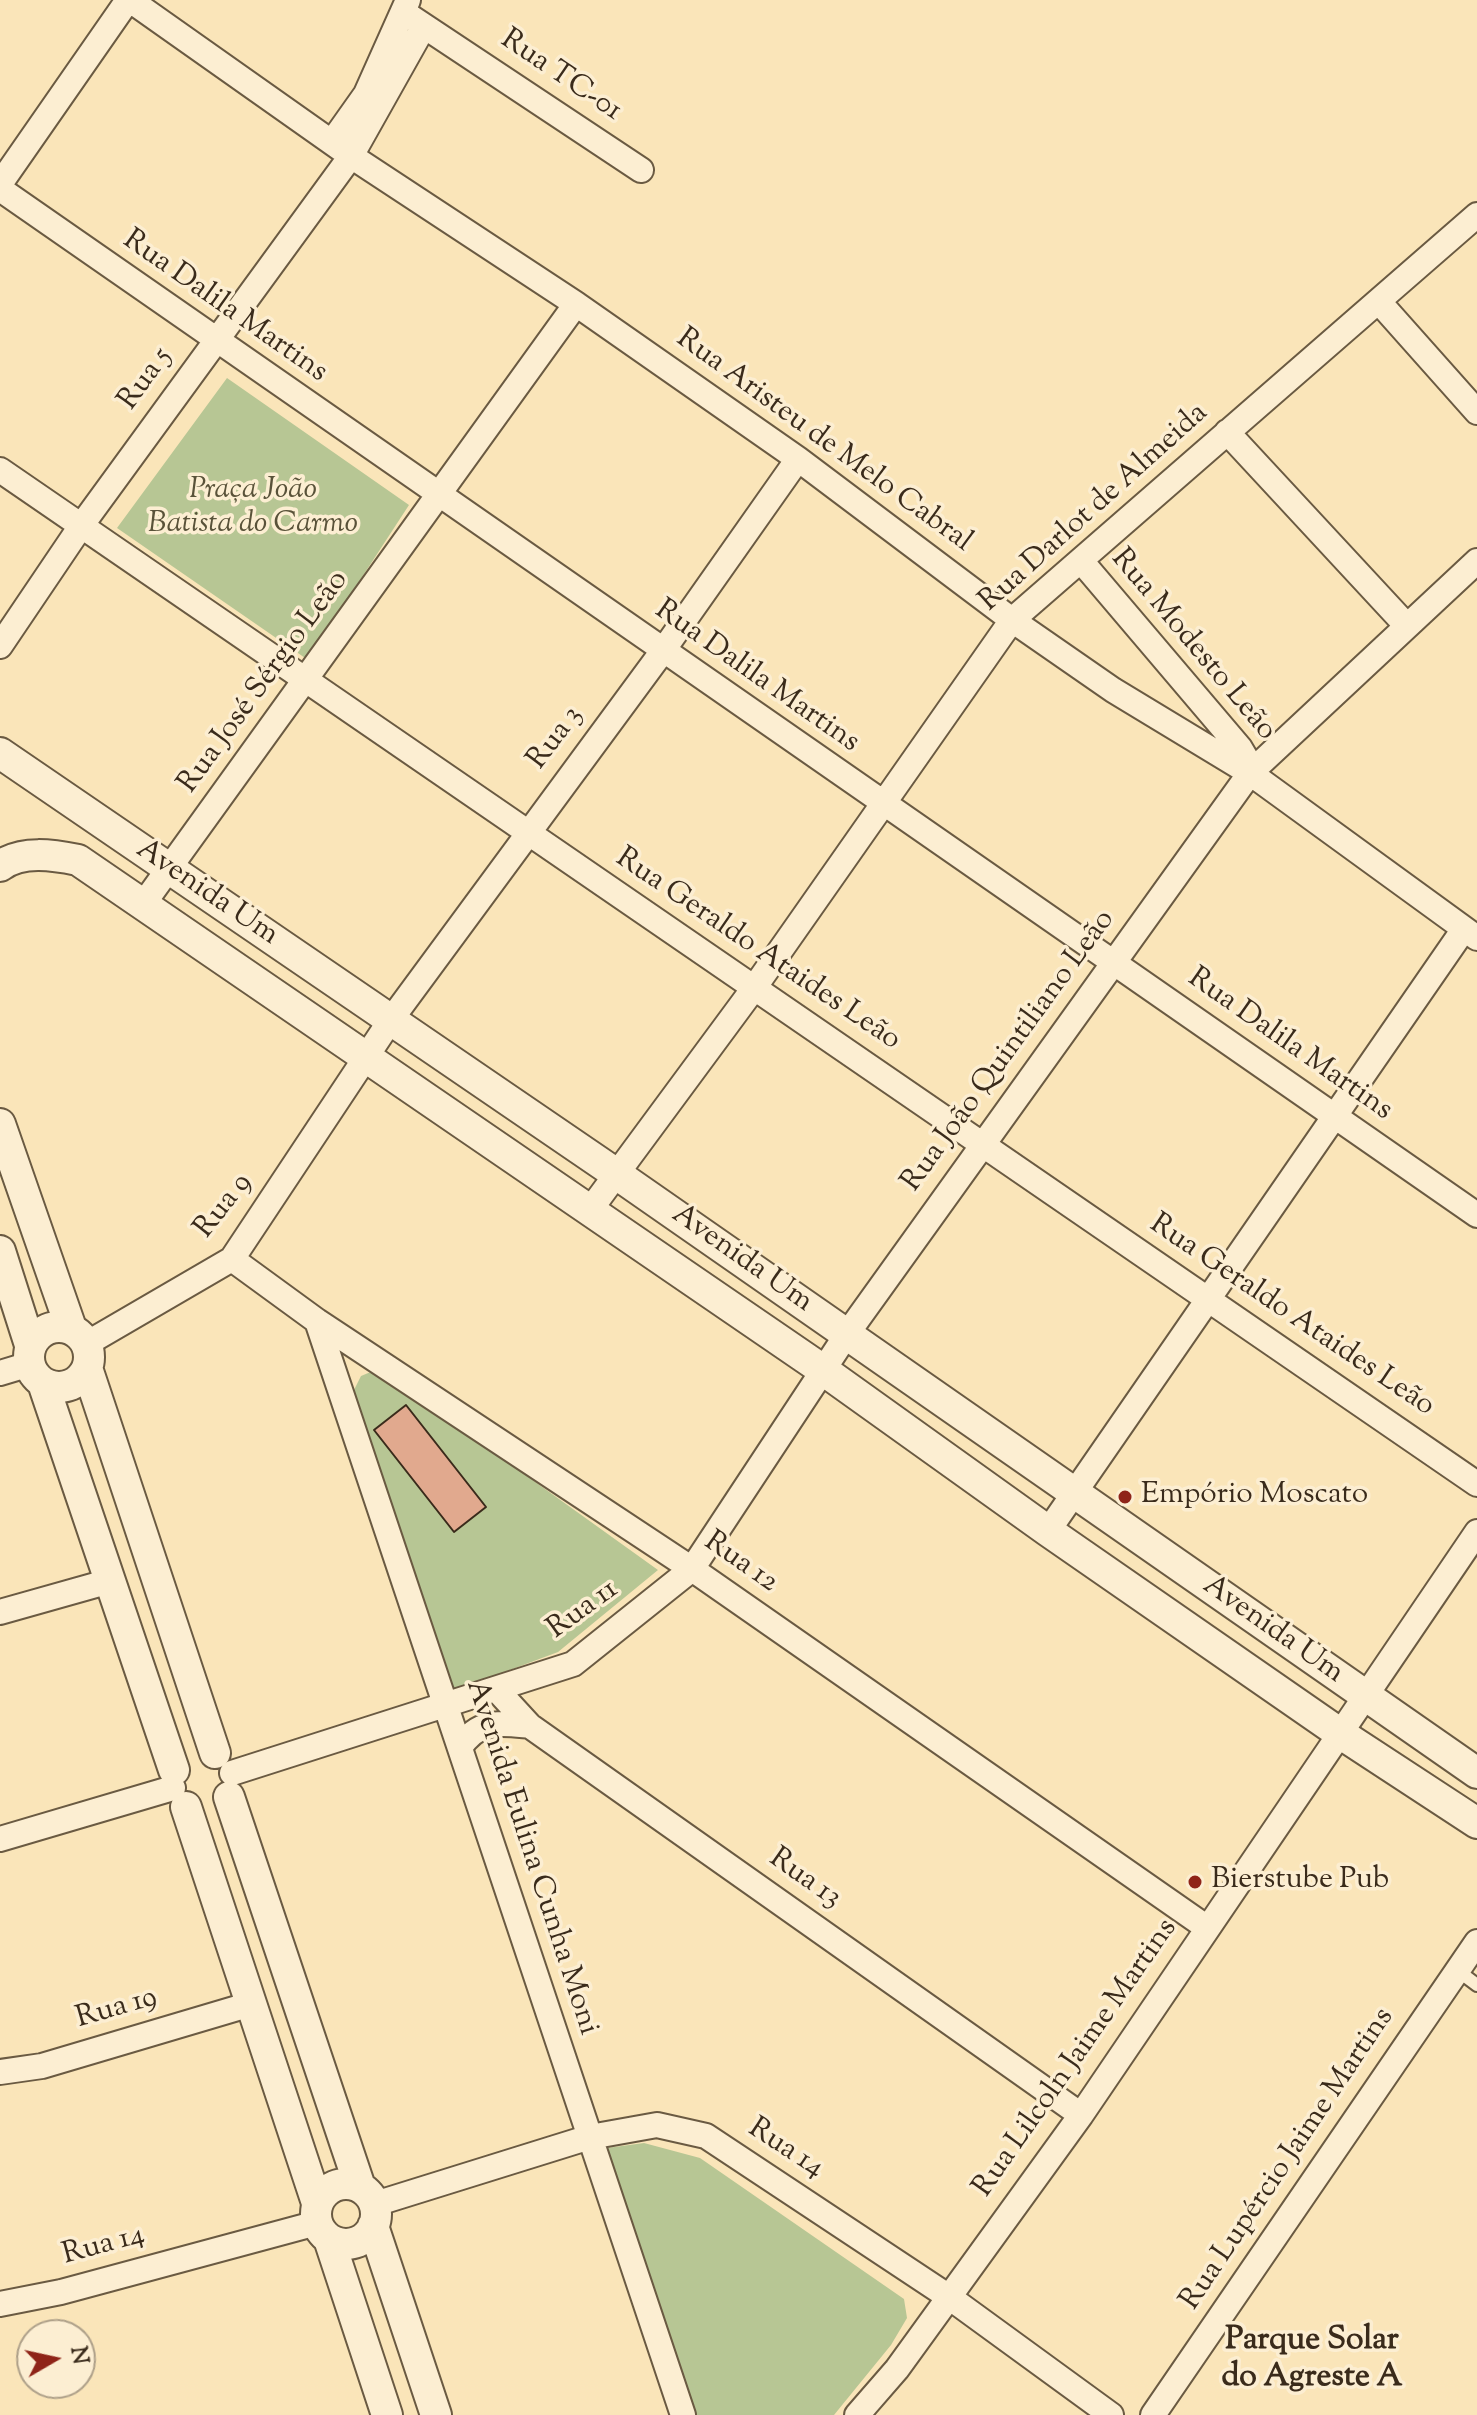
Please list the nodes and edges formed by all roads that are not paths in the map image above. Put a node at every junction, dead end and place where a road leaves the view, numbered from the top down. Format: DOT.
graph roads {
  1 [pos="129,0"];
  2 [pos="406,6"];
  3 [pos="424,26"];
  4 [pos="342,149"];
  5 [pos="641,170"];
  6 [pos="0,187"];
  7 [pos="1477,215"];
  8 [pos="1380,303"];
  9 [pos="576,304"];
  10 [pos="215,340"];
  11 [pos="1477,412"];
  12 [pos="1227,432"];
  13 [pos="798,459"];
  14 [pos="0,470"];
  15 [pos="439,498"];
  16 [pos="81,526"];
  17 [pos="1477,561"];
  18 [pos="1082,562"];
  19 [pos="1012,620"];
  20 [pos="1406,625"];
  21 [pos="0,646"];
  22 [pos="662,652"];
  23 [pos="307,681"];
  24 [pos="0,753"];
  25 [pos="1252,772"];
  26 [pos="883,804"];
  27 [pos="527,832"];
  28 [pos="0,866"];
  29 [pos="169,869"];
  30 [pos="144,903"];
  31 [pos="1471,933"];
  32 [pos="1113,964"];
  33 [pos="754,988"];
  34 [pos="390,1021"];
  35 [pos="368,1058"];
  36 [pos="1334,1116"];
  37 [pos="0,1124"];
  38 [pos="983,1145"];
  39 [pos="615,1173"];
  40 [pos="590,1210"];
  41 [pos="1477,1215"];
  42 [pos="0,1251"];
  43 [pos="232,1259"];
  44 [pos="1207,1299"];
  45 [pos="317,1321"];
  46 [pos="847,1334"];
  47 [pos="81,1347"];
  48 [pos="34,1364"];
  49 [pos="823,1370"];
  50 [pos="0,1373"];
  51 [pos="1477,1484"];
  52 [pos="1073,1491"];
  53 [pos="1048,1531"];
  54 [pos="1477,1532"];
  55 [pos="692,1569"];
  56 [pos="110,1581"];
  57 [pos="0,1612"];
  58 [pos="496,1689"];
  59 [pos="1364,1694"];
  60 [pos="445,1704"];
  61 [pos="530,1726"];
  62 [pos="1338,1732"];
  63 [pos="460,1747"];
  64 [pos="1477,1773"];
  65 [pos="225,1774"];
  66 [pos="178,1788"];
  67 [pos="1477,1823"];
  68 [pos="0,1839"];
  69 [pos="1206,1927"];
  70 [pos="1477,1942"];
  71 [pos="1467,1977"];
  72 [pos="251,2004"];
  73 [pos="0,2072"];
  74 [pos="1081,2115"];
  75 [pos="590,2137"];
  76 [pos="369,2206"];
  77 [pos="321,2222"];
  78 [pos="949,2297"];
  79 [pos="0,2304"];
  80 [pos="387,2415"];
  81 [pos="436,2415"];
  82 [pos="683,2415"];
  83 [pos="857,2415"];
  84 [pos="1111,2415"];
  85 [pos="1153,2415"];
  1 -- 4 [label="street, Rua Aristeu de Melo Cabral"];
  1 -- 6 [label="street"];
  2 -- 3 [label="street, Rua TC-01"];
  2 -- 4 [label="street"];
  3 -- 4 [label="street"];
  3 -- 5 [label="street, Rua TC-01"];
  4 -- 9 [label="street, Rua Aristeu de Melo Cabral"];
  4 -- 10 [label="street, Rua 5"];
  6 -- 10 [label="street, Rua Dalila Martins"];
  7 -- 8 [label="street, Rua Darlot de Almeida"];
  8 -- 11 [label="street"];
  8 -- 12 [label="street, Rua Darlot de Almeida"];
  9 -- 13 [label="street, Rua Aristeu de Melo Cabral"];
  9 -- 15 [label="street, Rua José Sérgio Leão"];
  10 -- 15 [label="street, Rua Dalila Martins"];
  10 -- 16 [label="street, Rua 5"];
  12 -- 18 [label="street, Rua Darlot de Almeida"];
  12 -- 20 [label="street"];
  13 -- 19 [label="street, Rua Aristeu de Melo Cabral"];
  13 -- 22 [label="street, Rua 3"];
  14 -- 16 [label="street, Rua Geraldo Ataides Leão"];
  15 -- 22 [label="street, Rua Dalila Martins"];
  15 -- 23 [label="street, Rua José Sérgio Leão"];
  16 -- 21 [label="street, Rua 5"];
  16 -- 23 [label="street, Rua Geraldo Ataides Leão"];
  17 -- 20 [label="street, Rua João Quintiliano Leão"];
  18 -- 19 [label="street, Rua Darlot de Almeida"];
  18 -- 25 [label="street, Rua Modesto Leão"];
  19 -- 25 [label="street, Rua Aristeu de Melo Cabral"];
  19 -- 26 [label="street, Rua Darlot de Almeida"];
  20 -- 25 [label="street, Rua João Quintiliano Leão"];
  22 -- 26 [label="street, Rua Dalila Martins"];
  22 -- 27 [label="street, Rua 3"];
  23 -- 27 [label="street, Rua Geraldo Ataides Leão"];
  23 -- 29 [label="street, Rua José Sérgio Leão"];
  24 -- 29 [label="street, Avenida Um"];
  25 -- 31 [label="street, Rua Aristeu de Melo Cabral"];
  25 -- 32 [label="street, Rua João Quintiliano Leão"];
  26 -- 32 [label="street, Rua Dalila Martins"];
  26 -- 33 [label="street, Rua Darlot de Almeida"];
  27 -- 33 [label="street, Rua Geraldo Ataides Leão"];
  27 -- 34 [label="street, Rua 3"];
  28 -- 30 [label="street, Avenida Um"];
  29 -- 30 [label="street, Rua José Sérgio Leão"];
  29 -- 34 [label="street, Avenida Um"];
  30 -- 35 [label="street, Avenida Um"];
  31 -- 36 [label="street"];
  32 -- 36 [label="street, Rua Dalila Martins"];
  32 -- 38 [label="street, Rua João Quintiliano Leão"];
  33 -- 38 [label="street, Rua Geraldo Ataides Leão"];
  33 -- 39 [label="street, Rua Darlot de Almeida"];
  34 -- 35 [label="street, Rua 3"];
  34 -- 39 [label="street, Avenida Um"];
  35 -- 40 [label="street, Avenida Um"];
  35 -- 43 [label="street, Rua 9"];
  36 -- 41 [label="street, Rua Dalila Martins"];
  36 -- 44 [label="street"];
  37 -- 47 [label="street"];
  38 -- 44 [label="street, Rua Geraldo Ataides Leão"];
  38 -- 46 [label="street, Rua João Quintiliano Leão"];
  39 -- 40 [label="street, Rua Darlot de Almeida"];
  39 -- 46 [label="street, Avenida Um"];
  40 -- 49 [label="street, Avenida Um"];
  42 -- 48 [label="street"];
  43 -- 45 [label="street, Rua 12"];
  43 -- 47 [label="street, Rua 9"];
  44 -- 51 [label="street, Rua Geraldo Ataides Leão"];
  44 -- 52 [label="street"];
  45 -- 55 [label="street, Rua 12"];
  45 -- 60 [label="street, Avenida Eulina Cunha Moni"];
  46 -- 49 [label="street, Rua João Quintiliano Leão"];
  46 -- 52 [label="street, Avenida Um"];
  47 -- 48 [label="street"];
  47 -- 48 [label="street"];
  47 -- 65 [label="street"];
  48 -- 50 [label="street"];
  48 -- 56 [label="street"];
  49 -- 53 [label="street, Avenida Um"];
  49 -- 55 [label="street, Rua 11"];
  52 -- 53 [label="street"];
  52 -- 59 [label="street, Avenida Um"];
  53 -- 62 [label="street, Avenida Um"];
  54 -- 59 [label="street"];
  55 -- 58 [label="street, Rua 11"];
  55 -- 69 [label="street, Rua 12"];
  56 -- 57 [label="street"];
  56 -- 66 [label="street"];
  58 -- 60 [label="street, Rua 11"];
  58 -- 61 [label="street, Rua 13"];
  59 -- 62 [label="street, Rua Lilcoln Jaime Martins"];
  59 -- 64 [label="street, Avenida Um"];
  60 -- 63 [label="street, Avenida Eulina Cunha Moni"];
  60 -- 65 [label="street, Rua 11"];
  61 -- 63 [label="street"];
  61 -- 74 [label="street, Rua 13"];
  62 -- 67 [label="street, Avenida Um"];
  62 -- 69 [label="street, Rua Lilcoln Jaime Martins"];
  63 -- 75 [label="street, Avenida Eulina Cunha Moni"];
  65 -- 66 [label="street"];
  65 -- 66 [label="street"];
  65 -- 76 [label="street"];
  66 -- 68 [label="street"];
  66 -- 72 [label="street"];
  69 -- 74 [label="street, Rua Lilcoln Jaime Martins"];
  70 -- 71 [label="street, Rua Lupércio Jaime Martins"];
  71 -- 85 [label="street, Rua Lupércio Jaime Martins"];
  72 -- 73 [label="street, Rua 19"];
  72 -- 77 [label="street"];
  74 -- 78 [label="street, Rua Lilcoln Jaime Martins"];
  75 -- 76 [label="street, Rua 14"];
  75 -- 78 [label="street, Rua 14"];
  75 -- 82 [label="street, Avenida Eulina Cunha Moni"];
  76 -- 77 [label="street"];
  76 -- 77 [label="street"];
  76 -- 81 [label="street"];
  77 -- 79 [label="street, Rua 14"];
  77 -- 80 [label="street"];
  78 -- 83 [label="street, Rua Lilcoln Jaime Martins"];
  78 -- 84 [label="street, Rua 14"];
}
